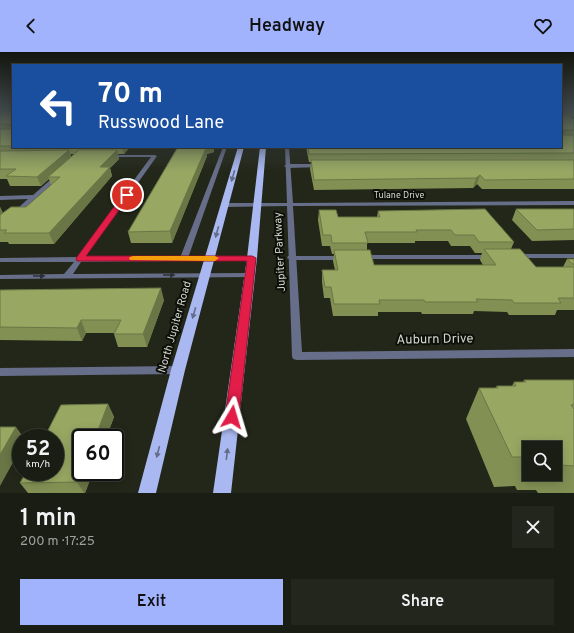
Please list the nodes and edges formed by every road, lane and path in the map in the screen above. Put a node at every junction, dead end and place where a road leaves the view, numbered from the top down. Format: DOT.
graph roads {
  1 [pos="225,148"];
  2 [pos="241,148"];
  3 [pos="263,148"];
  4 [pos="287,148"];
  5 [pos="103,156"];
  6 [pos="287,166"];
  7 [pos="327,166"];
  8 [pos="63,172"];
  9 [pos="34,197"];
  10 [pos="0,198"];
  11 [pos="574,203"];
  12 [pos="288,204"];
  13 [pos="224,205"];
  14 [pos="256,205"];
  15 [pos="0,227"];
  16 [pos="511,256"];
  17 [pos="574,256"];
  18 [pos="495,257"];
  19 [pos="184,258"];
  20 [pos="210,258"];
  21 [pos="252,258"];
  22 [pos="291,258"];
  23 [pos="80,259"];
  24 [pos="0,260"];
  25 [pos="205,275"];
  26 [pos="250,275"];
  27 [pos="0,276"];
  28 [pos="67,276"];
  29 [pos="574,353"];
  30 [pos="297,356"];
  31 [pos="178,370"];
  32 [pos="0,372"];
  33 [pos="147,493"];
  34 [pos="222,493"];
  1 -- 19 [label="street"];
  2 -- 13 [label="main road, North Jupiter Road, one-way"];
  3 -- 14 [label="main road"];
  4 -- 6 [label="street, Jupiter Parkway"];
  5 -- 23 [label="street"];
  6 -- 7 [label="street"];
  6 -- 12 [label="street, Jupiter Parkway"];
  8 -- 9 [label="street"];
  9 -- 10 [label="street"];
  9 -- 15 [label="street"];
  11 -- 12 [label="street, Tulane Drive"];
  12 -- 14 [label="street, Tulane Drive"];
  12 -- 22 [label="street, Jupiter Parkway"];
  13 -- 14 [label="street, Tulane Drive"];
  13 -- 20 [label="main road, North Jupiter Road, one-way"];
  14 -- 21 [label="main road"];
  16 -- 17 [label="street"];
  18 -- 22 [label="street"];
  19 -- 20 [label="street"];
  19 -- 23 [label="street"];
  20 -- 21 [label="street"];
  20 -- 25 [label="main road, North Jupiter Road"];
  21 -- 26 [label="main road"];
  22 -- 30 [label="street, Jupiter Parkway"];
  23 -- 24 [label="street"];
  23 -- 28 [label="street"];
  25 -- 26 [label="street"];
  28 -- 25 [label="street, one-way"];
  25 -- 31 [label="main road, North Jupiter Road, one-way"];
  34 -- 26 [label="main road, one-way"];
  27 -- 28 [label="street, one-way"];
  29 -- 30 [label="street, Auburn Drive"];
  31 -- 32 [label="street"];
  31 -- 33 [label="main road, North Jupiter Road, one-way"];
}
